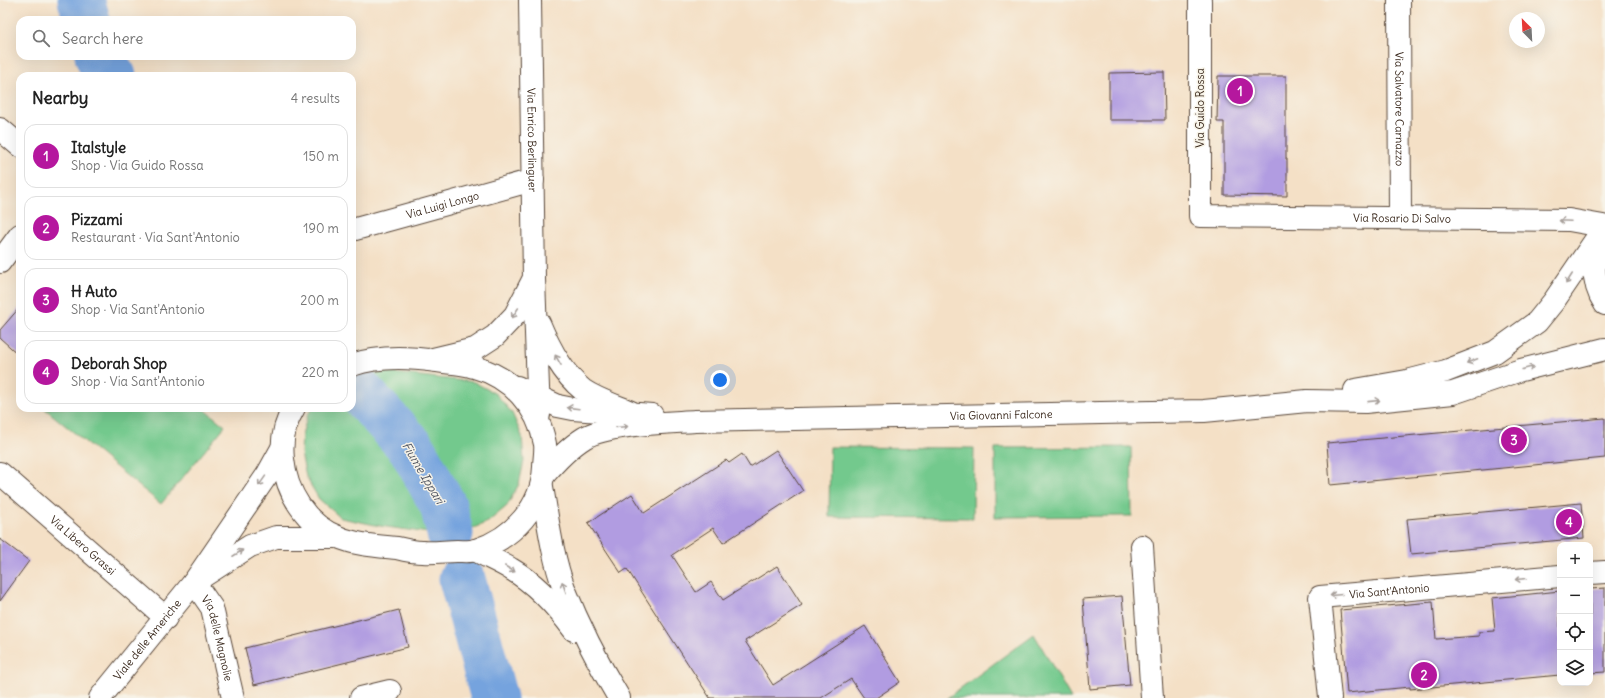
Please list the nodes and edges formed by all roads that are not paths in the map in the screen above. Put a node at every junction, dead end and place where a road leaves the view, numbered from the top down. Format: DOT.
graph roads {
  1 [pos="530,0"];
  2 [pos="1200,0"];
  3 [pos="1399,0"];
  4 [pos="0,129"];
  5 [pos="16,143"];
  6 [pos="533,180"];
  7 [pos="1200,216"];
  8 [pos="1400,218"];
  9 [pos="1603,228"];
  10 [pos="356,229"];
  11 [pos="16,240"];
  12 [pos="0,262"];
  13 [pos="534,279"];
  14 [pos="1605,304"];
  15 [pos="535,314"];
  16 [pos="1605,349"];
  17 [pos="356,354"];
  18 [pos="397,359"];
  19 [pos="427,360"];
  20 [pos="356,364"];
  21 [pos="504,380"];
  22 [pos="539,398"];
  23 [pos="1308,401"];
  24 [pos="277,412"];
  25 [pos="293,412"];
  26 [pos="634,413"];
  27 [pos="695,420"];
  28 [pos="540,425"];
  29 [pos="283,439"];
  30 [pos="0,473"];
  31 [pos="543,481"];
  32 [pos="337,537"];
  33 [pos="1142,546"];
  34 [pos="475,550"];
  35 [pos="1605,572"];
  36 [pos="1593,573"];
  37 [pos="1557,576"];
  38 [pos="194,582"];
  39 [pos="166,618"];
  40 [pos="597,661"];
  41 [pos="390,691"];
  42 [pos="100,698"];
  43 [pos="233,698"];
  44 [pos="361,698"];
  45 [pos="619,698"];
  46 [pos="1152,698"];
  47 [pos="1330,698"];
  1 -- 6 [label="street, Via Enrico Berlinguer"];
  2 -- 7 [label="street, Via Guido Rossa"];
  3 -- 8 [label="street, Via Salvatore Carnazzo"];
  4 -- 5 [label="street"];
  6 -- 10 [label="street, Via Luigi Longo"];
  6 -- 13 [label="street, Via Enrico Berlinguer"];
  7 -- 8 [label="street, Via Rosario Di Salvo"];
  9 -- 8 [label="street, Via Rosario Di Salvo, one-way"];
  9 -- 14 [label="street"];
  9 -- 23 [label="street, one-way"];
  11 -- 12 [label="street"];
  13 -- 15 [label="street, Via Enrico Berlinguer"];
  13 -- 19 [label="street, one-way"];
  15 -- 22 [label="street, Via Enrico Berlinguer"];
  26 -- 15 [label="street, one-way"];
  23 -- 16 [label="street, one-way"];
  17 -- 18 [label="street"];
  18 -- 19 [label="street"];
  18 -- 20 [label="street"];
  19 -- 21 [label="street"];
  21 -- 22 [label="street"];
  21 -- 28 [label="street"];
  26 -- 22 [label="street, one-way"];
  22 -- 28 [label="street, Via Enrico Berlinguer"];
  23 -- 27 [label="street, Via Giovanni Falcone"];
  24 -- 29 [label="street"];
  25 -- 29 [label="street, Viale delle Americhe"];
  26 -- 27 [label="street"];
  31 -- 27 [label="street, one-way"];
  28 -- 31 [label="street"];
  29 -- 32 [label="street"];
  29 -- 38 [label="street, Viale delle Americhe, one-way"];
  30 -- 39 [label="street, Via Libero Grassi"];
  31 -- 34 [label="street"];
  40 -- 31 [label="street, one-way"];
  32 -- 34 [label="street"];
  38 -- 32 [label="street, one-way"];
  33 -- 46 [label="street"];
  34 -- 40 [label="street, one-way"];
  35 -- 36 [label="street"];
  37 -- 47 [label="street, Via Sant'Antonio, one-way"];
  38 -- 39 [label="street, Viale delle Americhe"];
  38 -- 43 [label="street, Via delle Magnolie"];
  39 -- 42 [label="street, Viale delle Americhe"];
  40 -- 45 [label="street"];
  41 -- 44 [label="street"];
}
